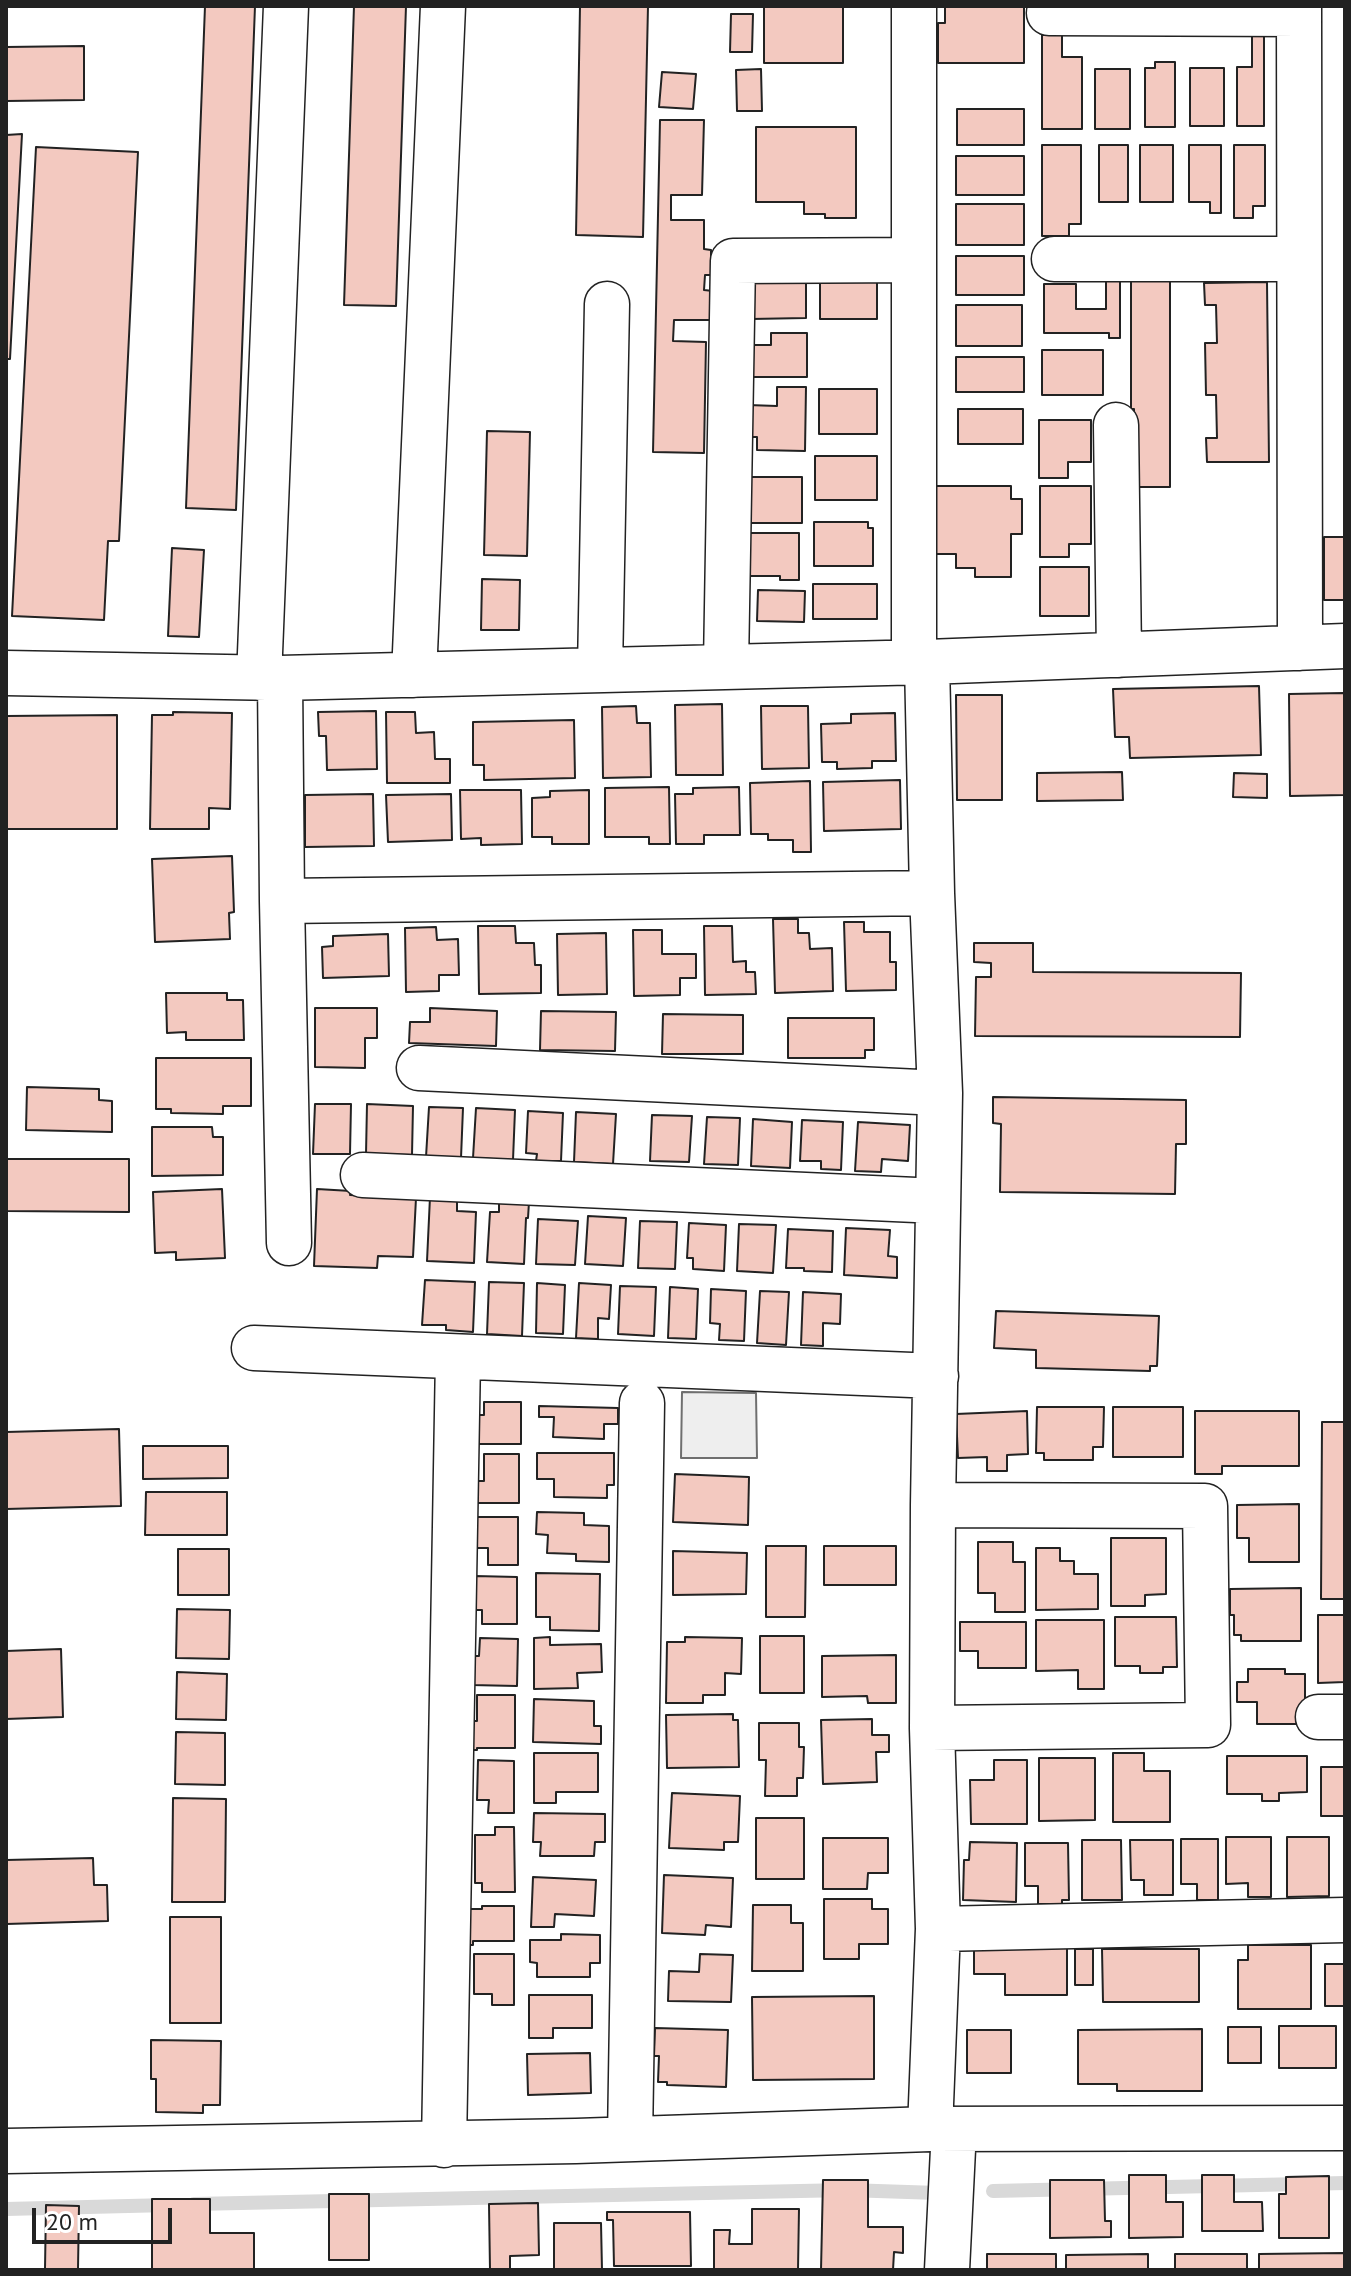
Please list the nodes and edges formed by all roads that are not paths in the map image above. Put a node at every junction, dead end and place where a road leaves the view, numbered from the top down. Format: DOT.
graph roads {
  1 [pos="286,6"];
  2 [pos="443,6"];
  3 [pos="914,6"];
  4 [pos="1299,10"];
  5 [pos="1049,13"];
  6 [pos="1054,259"];
  7 [pos="1299,259"];
  8 [pos="914,260"];
  9 [pos="607,304"];
  10 [pos="1116,425"];
  11 [pos="1345,646"];
  12 [pos="1300,648"];
  13 [pos="1119,655"];
  14 [pos="921,662"];
  15 [pos="726,665"];
  16 [pos="600,669"];
  17 [pos="6,673"];
  18 [pos="414,675"];
  19 [pos="270,678"];
  20 [pos="932,893"];
  21 [pos="282,901"];
  22 [pos="419,1068"];
  23 [pos="940,1093"];
  24 [pos="363,1175"];
  25 [pos="938,1201"];
  26 [pos="289,1243"];
  27 [pos="254,1348"];
  28 [pos="458,1357"];
  29 [pos="936,1376"];
  30 [pos="642,1403"];
  31 [pos="933,1505"];
  32 [pos="932,1728"];
  33 [pos="1345,1920"];
  34 [pos="938,1929"];
  35 [pos="1345,2128"];
  36 [pos="942,2129"];
  37 [pos="630,2138"];
  38 [pos="444,2145"];
  39 [pos="6,2151"];
  40 [pos="947,2270"];
  1 -- 19 [label="street"];
  2 -- 18 [label="street"];
  3 -- 8 [label="street"];
  4 -- 5 [label="street"];
  4 -- 7 [label="street"];
  6 -- 7 [label="street"];
  7 -- 12 [label="street"];
  8 -- 14 [label="street"];
  8 -- 15 [label="street"];
  9 -- 16 [label="street"];
  10 -- 13 [label="street"];
  11 -- 12 [label="street"];
  12 -- 13 [label="street"];
  13 -- 14 [label="street"];
  14 -- 15 [label="street"];
  14 -- 20 [label="street"];
  15 -- 16 [label="street"];
  16 -- 18 [label="street"];
  17 -- 19 [label="street"];
  18 -- 19 [label="street"];
  19 -- 21 [label="street"];
  20 -- 21 [label="street"];
  20 -- 23 [label="street"];
  21 -- 26 [label="street"];
  22 -- 23 [label="street"];
  23 -- 25 [label="street"];
  24 -- 25 [label="street"];
  25 -- 29 [label="street"];
  27 -- 28 [label="street"];
  28 -- 29 [label="street"];
  28 -- 38 [label="street"];
  29 -- 31 [label="street"];
  30 -- 37 [label="street"];
  31 -- 32 [label="street"];
  31 -- 32 [label="street"];
  32 -- 34 [label="street"];
  33 -- 34 [label="street"];
  34 -- 36 [label="street"];
  35 -- 36 [label="street"];
  36 -- 37 [label="street"];
  36 -- 40 [label="street"];
  37 -- 38 [label="street"];
  38 -- 39 [label="street"];
}
